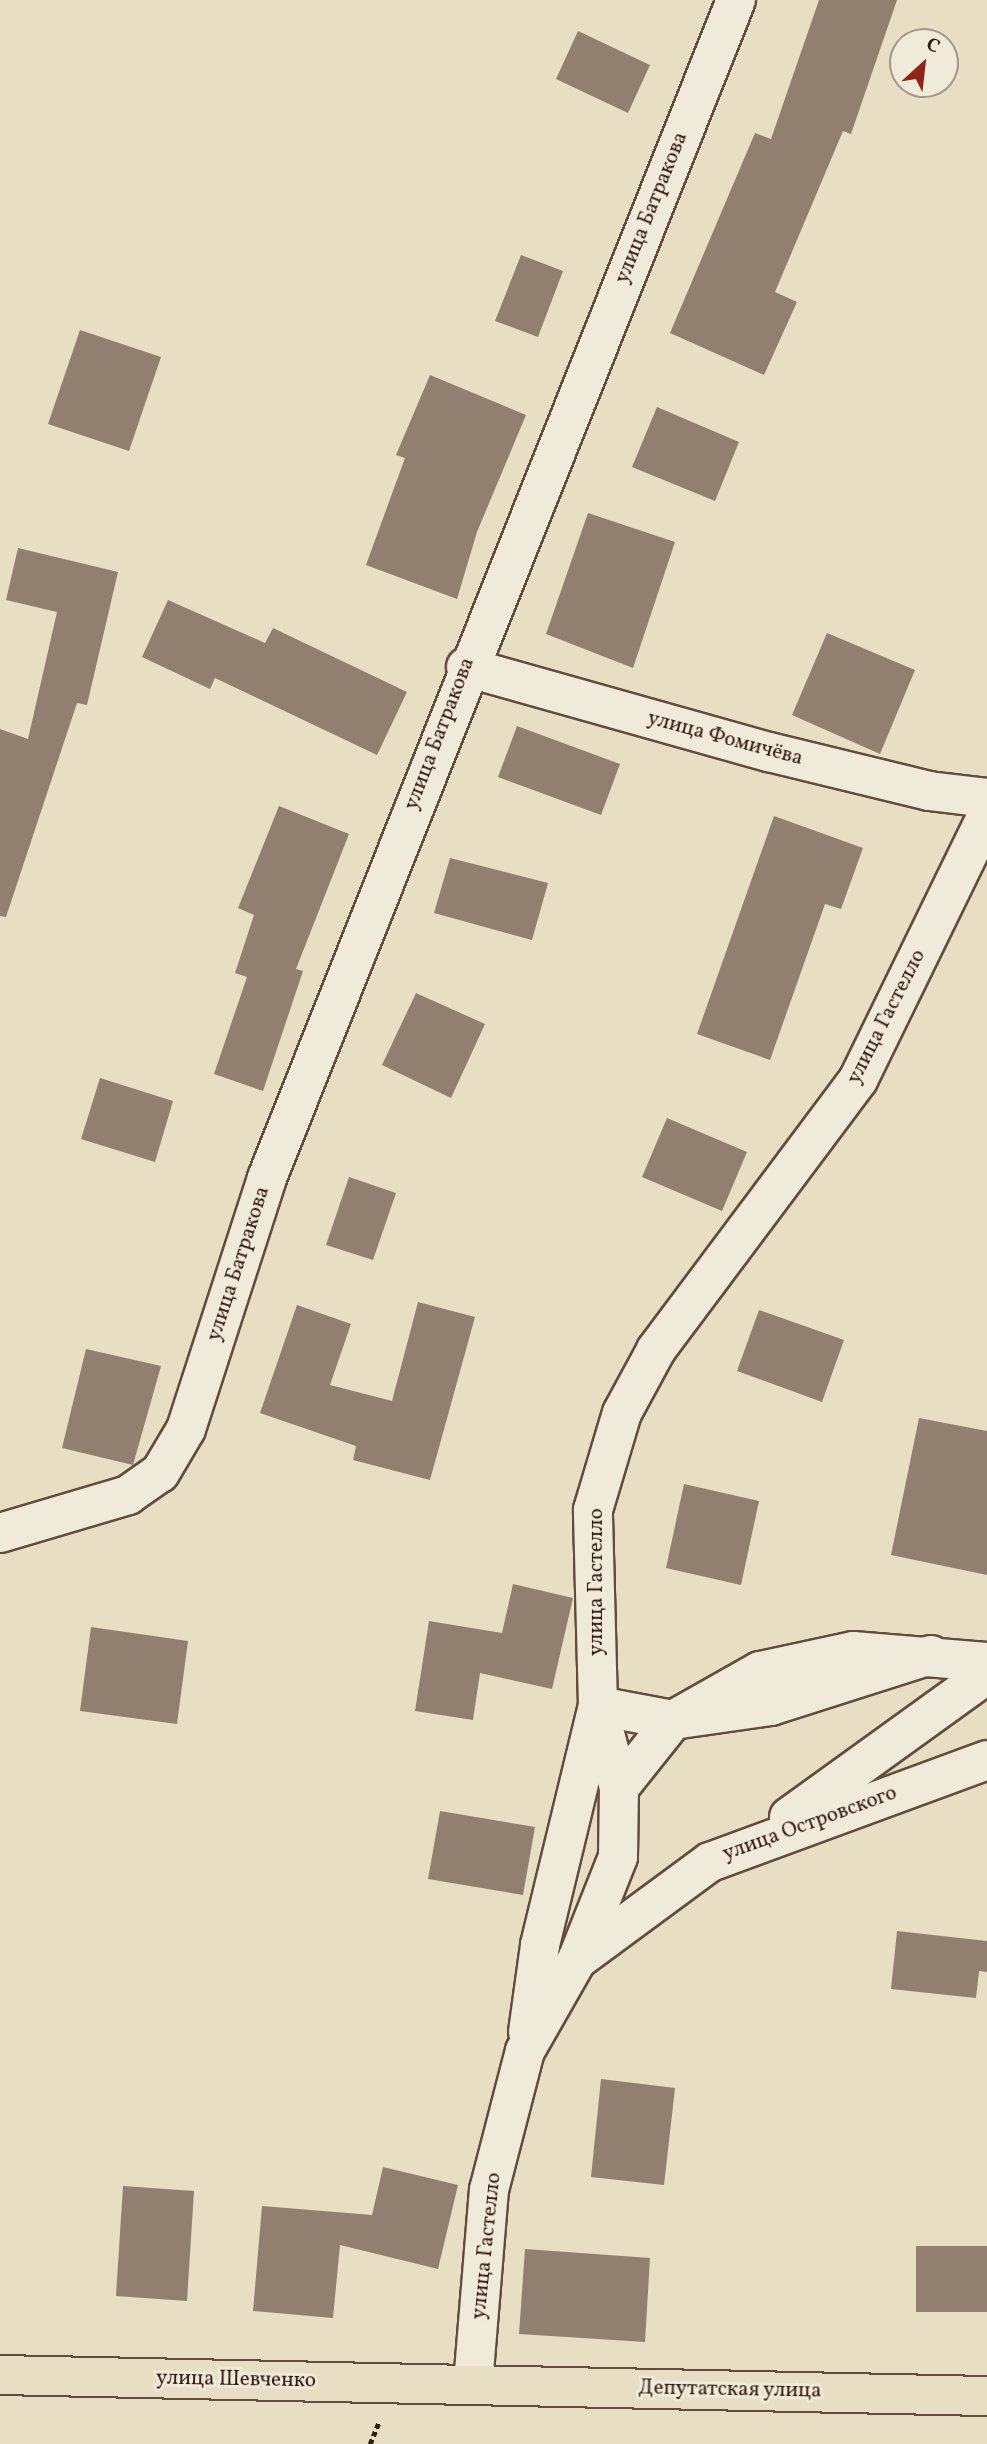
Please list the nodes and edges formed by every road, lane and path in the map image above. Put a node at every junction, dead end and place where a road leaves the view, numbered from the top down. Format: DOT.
graph roads {
  1 [pos="736,0"];
  2 [pos="466,667"];
  3 [pos="987,798"];
  4 [pos="987,816"];
  5 [pos="0,1533"];
  6 [pos="987,1662"];
  7 [pos="987,1674"];
  8 [pos="598,1706"];
  9 [pos="673,1720"];
  10 [pos="987,1760"];
  11 [pos="619,1788"];
  12 [pos="753,1843"];
  13 [pos="577,1960"];
  14 [pos="525,2051"];
  15 [pos="0,2375"];
  16 [pos="473,2385"];
  17 [pos="987,2396"];
  1 -- 2 [label="street, улица Батракова"];
  2 -- 3 [label="street, улица Фомичёва"];
  2 -- 5 [label="street, улица Батракова"];
  4 -- 8 [label="street, улица Гастелло"];
  6 -- 9 [label="street"];
  7 -- 12 [label="street"];
  8 -- 9 [label="street"];
  8 -- 11 [label="street, улица Гастелло"];
  8 -- 14 [label="street"];
  9 -- 11 [label="street"];
  10 -- 12 [label="street, улица Островского"];
  11 -- 13 [label="street, улица Гастелло"];
  12 -- 13 [label="street, улица Островского"];
  13 -- 14 [label="street, улица Гастелло"];
  14 -- 16 [label="street, улица Гастелло"];
  15 -- 16 [label="main road, улица Шевченко"];
  16 -- 17 [label="main road, Депутатская улица"];
}
